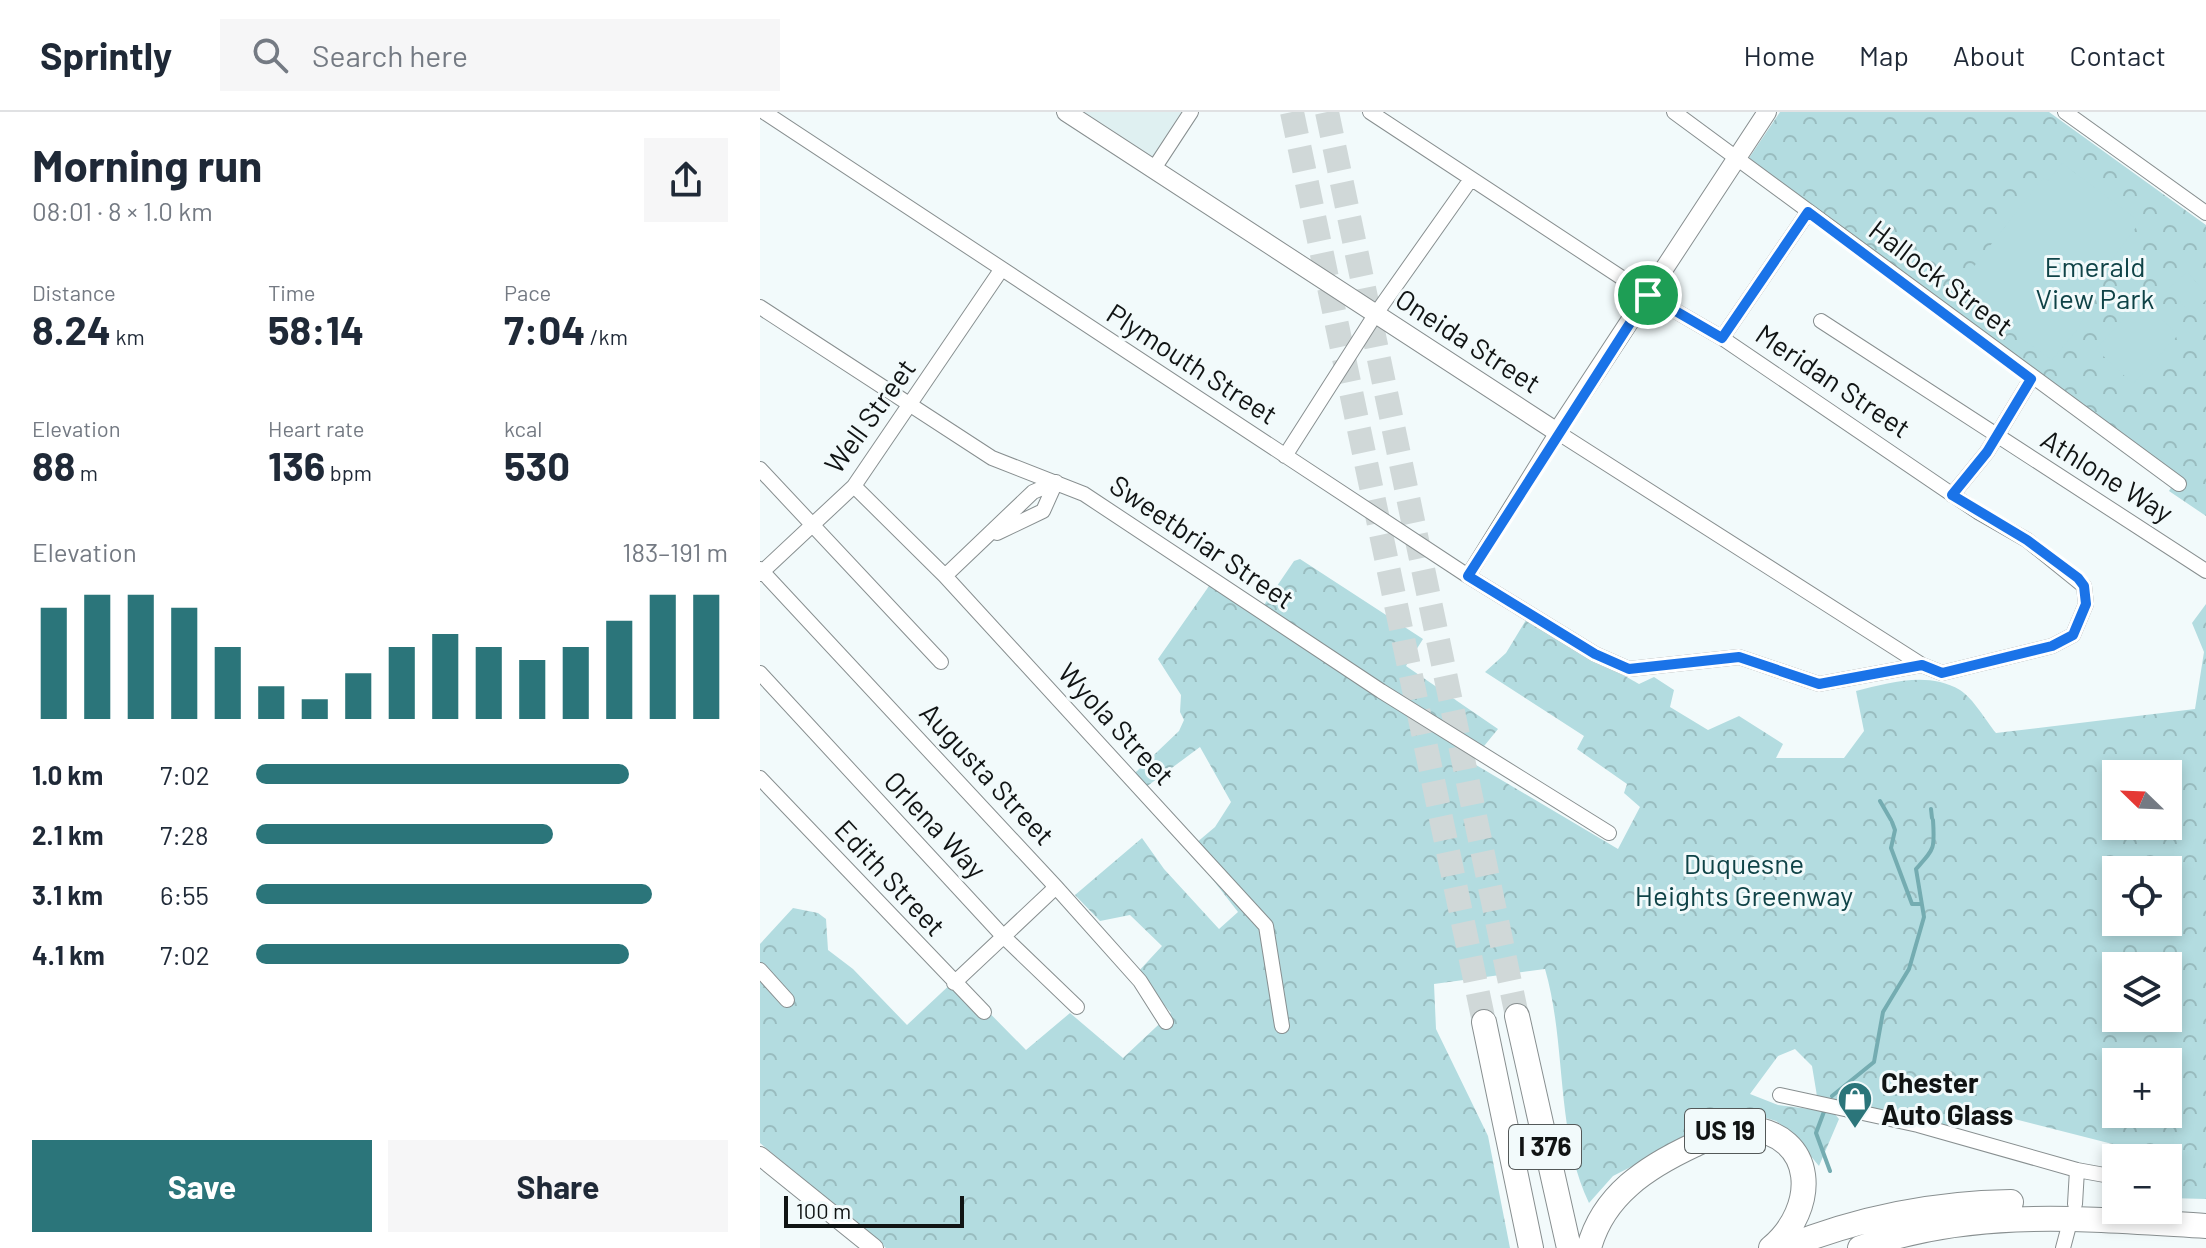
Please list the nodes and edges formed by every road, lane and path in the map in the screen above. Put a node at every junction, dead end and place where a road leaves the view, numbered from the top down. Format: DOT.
graph roads {
  1 [pos="764,112"];
  2 [pos="1066,112"];
  3 [pos="1191,112"];
  4 [pos="1370,112"];
  5 [pos="1674,112"];
  6 [pos="1767,112"];
  7 [pos="2065,112"];
  8 [pos="1736,159"];
  9 [pos="1153,170"];
  10 [pos="1471,179"];
  11 [pos="1808,212"];
  12 [pos="2206,213"];
  13 [pos="1001,270"];
  14 [pos="1648,295"];
  15 [pos="760,307"];
  16 [pos="1375,315"];
  17 [pos="1821,321"];
  18 [pos="1722,338"];
  19 [pos="2031,379"];
  20 [pos="909,405"];
  21 [pos="1557,432"];
  22 [pos="1997,437"];
  23 [pos="1285,456"];
  24 [pos="760,469"];
  25 [pos="1056,482"];
  26 [pos="2179,484"];
  27 [pos="854,486"];
  28 [pos="1952,495"];
  29 [pos="812,527"];
  30 [pos="761,571"];
  31 [pos="2206,571"];
  32 [pos="945,576"];
  33 [pos="1468,576"];
  34 [pos="941,662"];
  35 [pos="1922,665"];
  36 [pos="760,673"];
  37 [pos="760,778"];
  38 [pos="1609,833"];
  39 [pos="1056,887"];
  40 [pos="1002,935"];
  41 [pos="760,970"];
  42 [pos="954,983"];
  43 [pos="787,1000"];
  44 [pos="1077,1007"];
  45 [pos="984,1012"];
  46 [pos="1517,1016"];
  47 [pos="1166,1022"];
  48 [pos="1484,1022"];
  49 [pos="1282,1026"];
  50 [pos="1780,1095"];
  51 [pos="760,1156"];
  52 [pos="2077,1170"];
  53 [pos="2102,1175"];
  54 [pos="2102,1208"];
  55 [pos="2182,1210"];
  56 [pos="2073,1211"];
  57 [pos="2206,1212"];
  58 [pos="1959,1222"];
  59 [pos="2206,1226"];
  60 [pos="874,1248"];
  61 [pos="1531,1248"];
  62 [pos="1569,1248"];
  63 [pos="1589,1248"];
  64 [pos="1771,1248"];
  65 [pos="1784,1248"];
  66 [pos="1860,1248"];
  67 [pos="1895,1248"];
  68 [pos="2063,1248"];
  1 -- 13 [label="street, Plymouth Street"];
  2 -- 9 [label="street, Oneida Street"];
  3 -- 9 [label="street"];
  4 -- 10 [label="street, Meridan Street"];
  5 -- 8 [label="street, Hallock Street"];
  6 -- 8 [label="street"];
  7 -- 12 [label="street"];
  8 -- 11 [label="street, Hallock Street"];
  8 -- 14 [label="street"];
  9 -- 16 [label="street, Oneida Street"];
  10 -- 14 [label="street, Meridan Street"];
  10 -- 16 [label="street"];
  11 -- 18 [label="street"];
  11 -- 19 [label="street, Hallock Street"];
  13 -- 20 [label="street, Well Street"];
  13 -- 23 [label="street, Plymouth Street"];
  14 -- 18 [label="street, Meridan Street"];
  14 -- 21 [label="street"];
  15 -- 20 [label="street, Sweetbriar Street"];
  16 -- 21 [label="street, Oneida Street"];
  16 -- 23 [label="street"];
  17 -- 22 [label="street, Athlone Way"];
  18 -- 28 [label="street, Meridan Street"];
  19 -- 22 [label="street"];
  19 -- 26 [label="street, Hallock Street"];
  20 -- 25 [label="street, Sweetbriar Street"];
  20 -- 27 [label="street, Well Street"];
  21 -- 33 [label="street"];
  21 -- 35 [label="street, Oneida Street"];
  22 -- 28 [label="street"];
  22 -- 31 [label="street, Athlone Way"];
  23 -- 33 [label="street, Plymouth Street"];
  24 -- 29 [label="street"];
  25 -- 32 [label="street"];
  25 -- 38 [label="street, Sweetbriar Street"];
  27 -- 29 [label="street, Well Street"];
  27 -- 32 [label="street, Wyola Street"];
  28 -- 35 [label="street, Meridan Street"];
  29 -- 30 [label="street, Well Street"];
  29 -- 34 [label="street"];
  30 -- 39 [label="street, Augusta Street"];
  32 -- 49 [label="street, Wyola Street"];
  33 -- 35 [label="street, Plymouth Street"];
  36 -- 40 [label="street, Orlena Way"];
  37 -- 42 [label="street, Edith Street"];
  39 -- 40 [label="street"];
  39 -- 47 [label="street, Augusta Street"];
  40 -- 42 [label="street"];
  40 -- 44 [label="street, Orlena Way"];
  41 -- 43 [label="street"];
  42 -- 45 [label="street, Edith Street"];
  46 -- 62 [label="highway, I 376"];
  48 -- 61 [label="highway, I 376"];
  50 -- 52 [label="street"];
  51 -- 60 [label="street"];
  52 -- 53 [label="street"];
  52 -- 56 [label="street"];
  54 -- 56 [label="highway"];
  55 -- 57 [label="highway"];
  56 -- 58 [label="highway"];
  56 -- 59 [label="highway"];
  56 -- 65 [label="highway"];
  56 -- 68 [label="street"];
  58 -- 66 [label="highway"];
  58 -- 67 [label="highway"];
  63 -- 64 [label="highway, US 19"];
}
